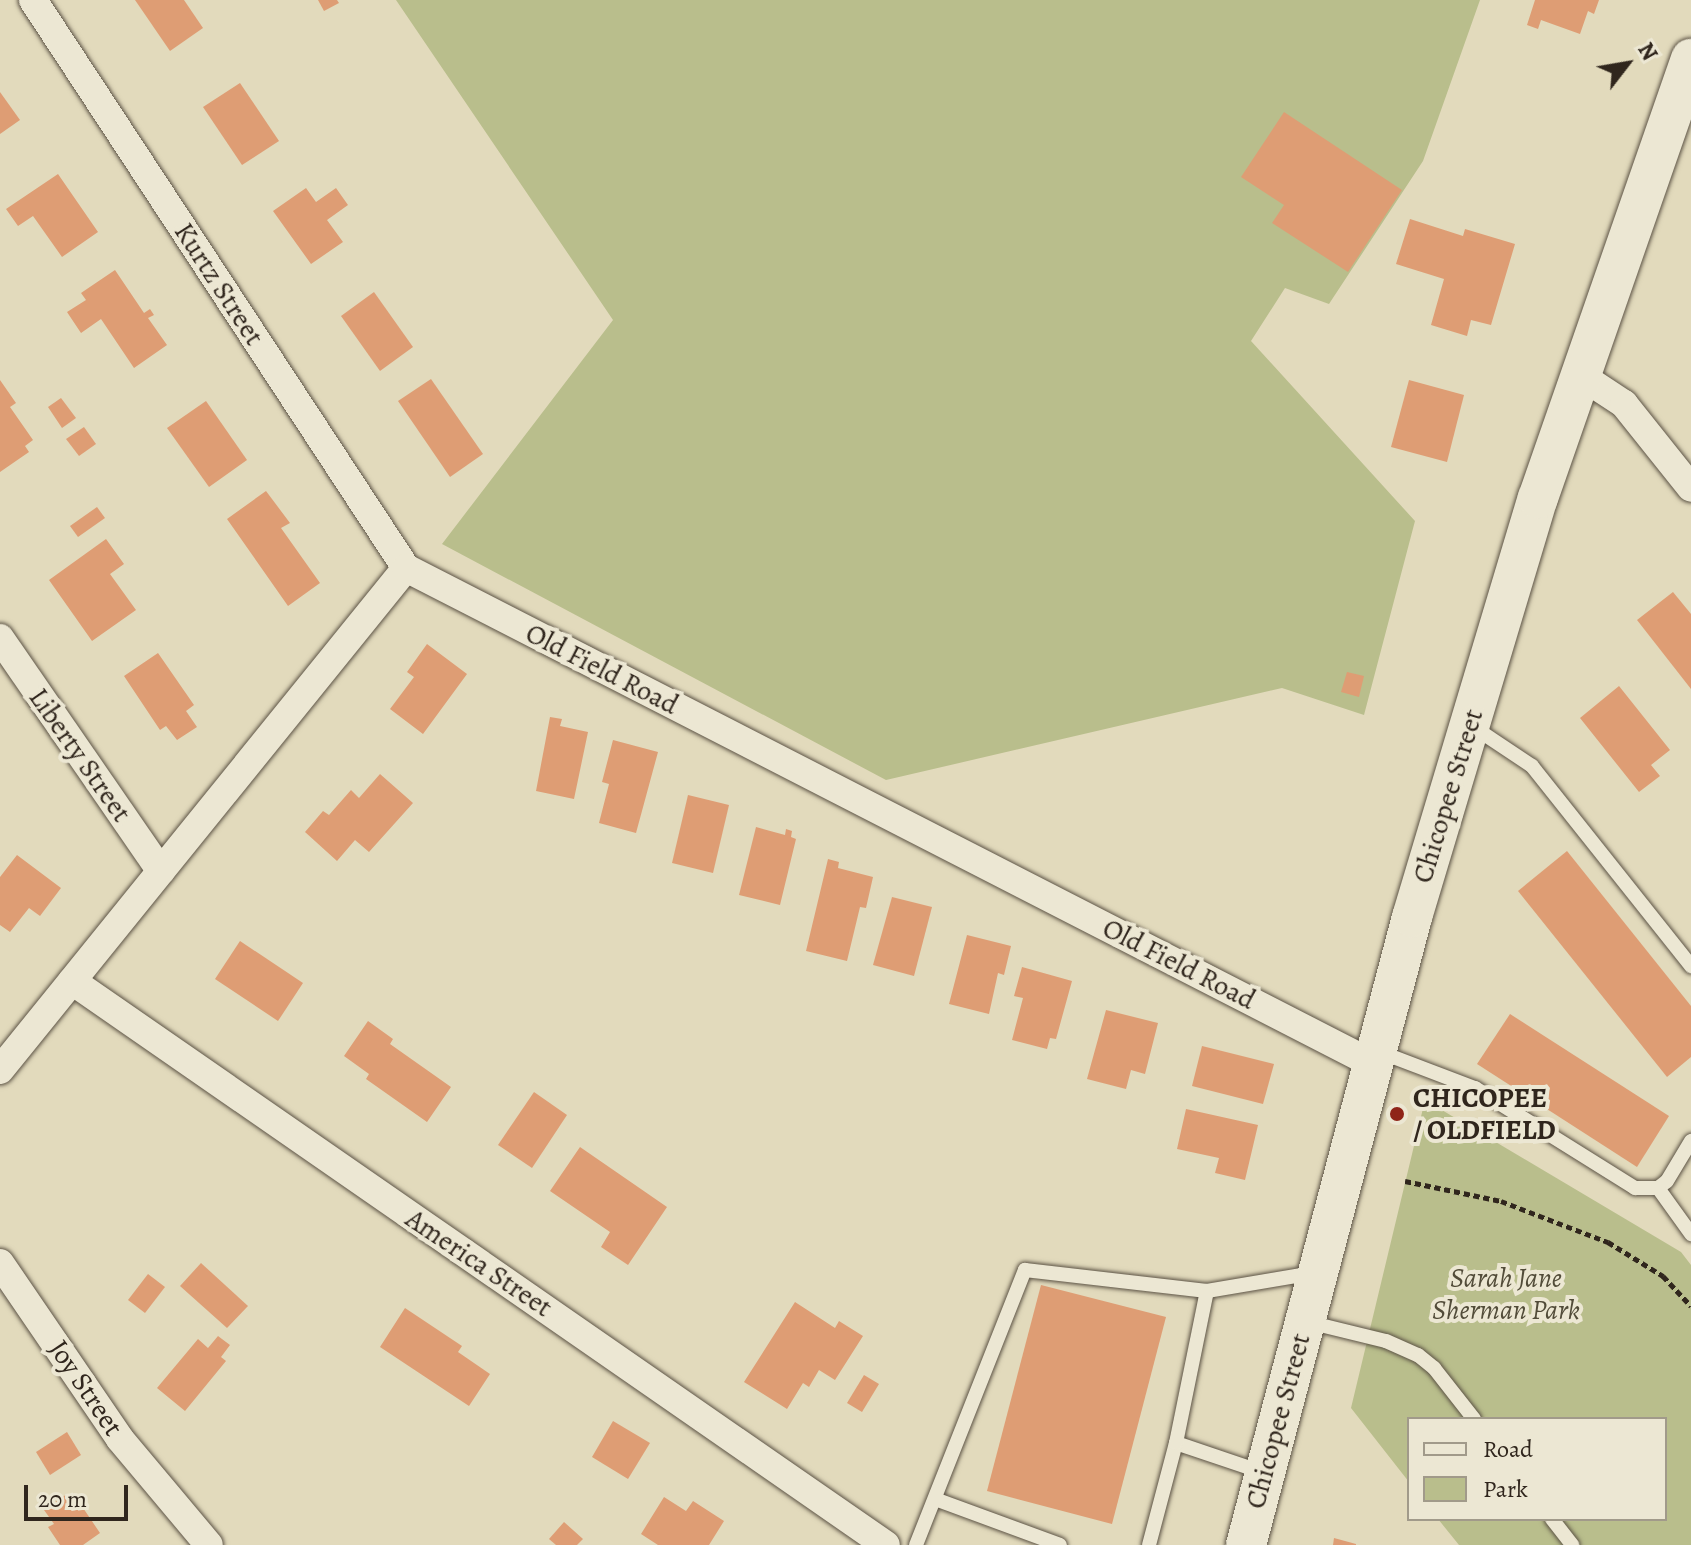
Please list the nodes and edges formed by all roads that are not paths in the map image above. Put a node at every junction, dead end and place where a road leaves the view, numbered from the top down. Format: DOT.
graph roads {
  1 [pos="33,0"];
  2 [pos="1691,59"];
  3 [pos="1580,375"];
  4 [pos="1691,488"];
  5 [pos="406,568"];
  6 [pos="0,638"];
  7 [pos="1470,725"];
  8 [pos="161,871"];
  9 [pos="1691,966"];
  10 [pos="72,981"];
  11 [pos="1374,1057"];
  12 [pos="0,1070"];
  13 [pos="1691,1141"];
  14 [pos="1658,1188"];
  15 [pos="1691,1234"];
  16 [pos="0,1263"];
  17 [pos="1317,1273"];
  18 [pos="1207,1291"];
  19 [pos="1304,1321"];
  20 [pos="1472,1417"];
  21 [pos="1176,1443"];
  22 [pos="1264,1473"];
  23 [pos="935,1499"];
  24 [pos="1554,1521"];
  25 [pos="209,1545"];
  26 [pos="886,1545"];
  27 [pos="916,1545"];
  28 [pos="1060,1545"];
  29 [pos="1149,1545"];
  30 [pos="1246,1545"];
  31 [pos="1572,1545"];
  1 -- 5 [label="street, Kurtz Street"];
  2 -- 3 [label="main road, Chicopee Street"];
  3 -- 4 [label="street"];
  3 -- 7 [label="main road, Chicopee Street"];
  5 -- 8 [label="street"];
  5 -- 11 [label="street, Old Field Road"];
  6 -- 8 [label="street, Liberty Street"];
  7 -- 9 [label="lane"];
  7 -- 11 [label="main road, Chicopee Street"];
  8 -- 10 [label="street"];
  10 -- 12 [label="street"];
  10 -- 26 [label="street, America Street"];
  11 -- 14 [label="lane"];
  11 -- 17 [label="main road, Chicopee Street"];
  13 -- 14 [label="lane"];
  14 -- 15 [label="lane"];
  16 -- 25 [label="street, Joy Street"];
  17 -- 18 [label="lane"];
  17 -- 19 [label="main road, Chicopee Street"];
  18 -- 21 [label="lane"];
  18 -- 23 [label="lane"];
  19 -- 20 [label="lane"];
  19 -- 22 [label="main road, Chicopee Street"];
  21 -- 22 [label="lane"];
  21 -- 29 [label="lane"];
  22 -- 30 [label="main road, Chicopee Street"];
  23 -- 27 [label="lane"];
  23 -- 28 [label="lane"];
  24 -- 31 [label="lane"];
}
